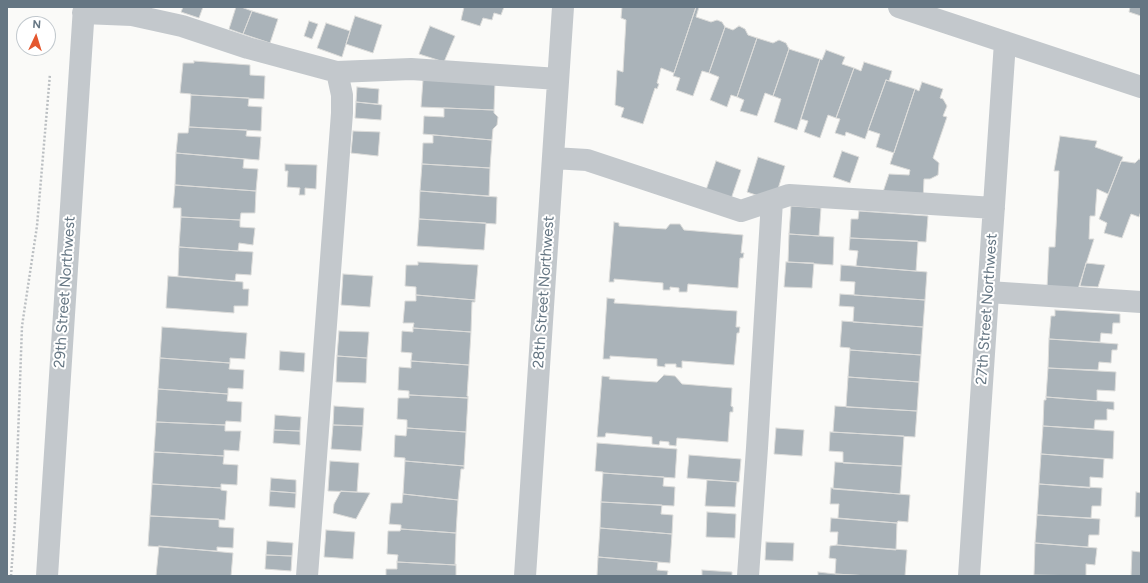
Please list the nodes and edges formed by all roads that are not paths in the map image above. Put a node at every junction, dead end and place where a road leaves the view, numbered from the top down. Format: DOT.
graph roads {
  1 [pos="563,7"];
  2 [pos="899,7"];
  3 [pos="83,10"];
  4 [pos="1005,42"];
  5 [pos="337,72"];
  6 [pos="558,79"];
  7 [pos="1141,87"];
  8 [pos="553,158"];
  9 [pos="772,201"];
  10 [pos="994,208"];
  11 [pos="988,292"];
  12 [pos="1141,302"];
  13 [pos="47,576"];
  14 [pos="307,576"];
  15 [pos="526,576"];
  16 [pos="748,576"];
  17 [pos="969,576"];
  1 -- 6 [label="street, 28th Street Northwest"];
  2 -- 4 [label="street"];
  3 -- 5 [label="street"];
  3 -- 13 [label="street, 29th Street Northwest"];
  4 -- 7 [label="street"];
  4 -- 10 [label="street, 27th Street Northwest"];
  5 -- 6 [label="street"];
  5 -- 14 [label="street"];
  6 -- 8 [label="street, 28th Street Northwest"];
  8 -- 9 [label="street"];
  8 -- 15 [label="street, 28th Street Northwest"];
  9 -- 10 [label="street"];
  9 -- 16 [label="street"];
  10 -- 11 [label="street, 27th Street Northwest"];
  11 -- 12 [label="street"];
  11 -- 17 [label="street, 27th Street Northwest"];
}
